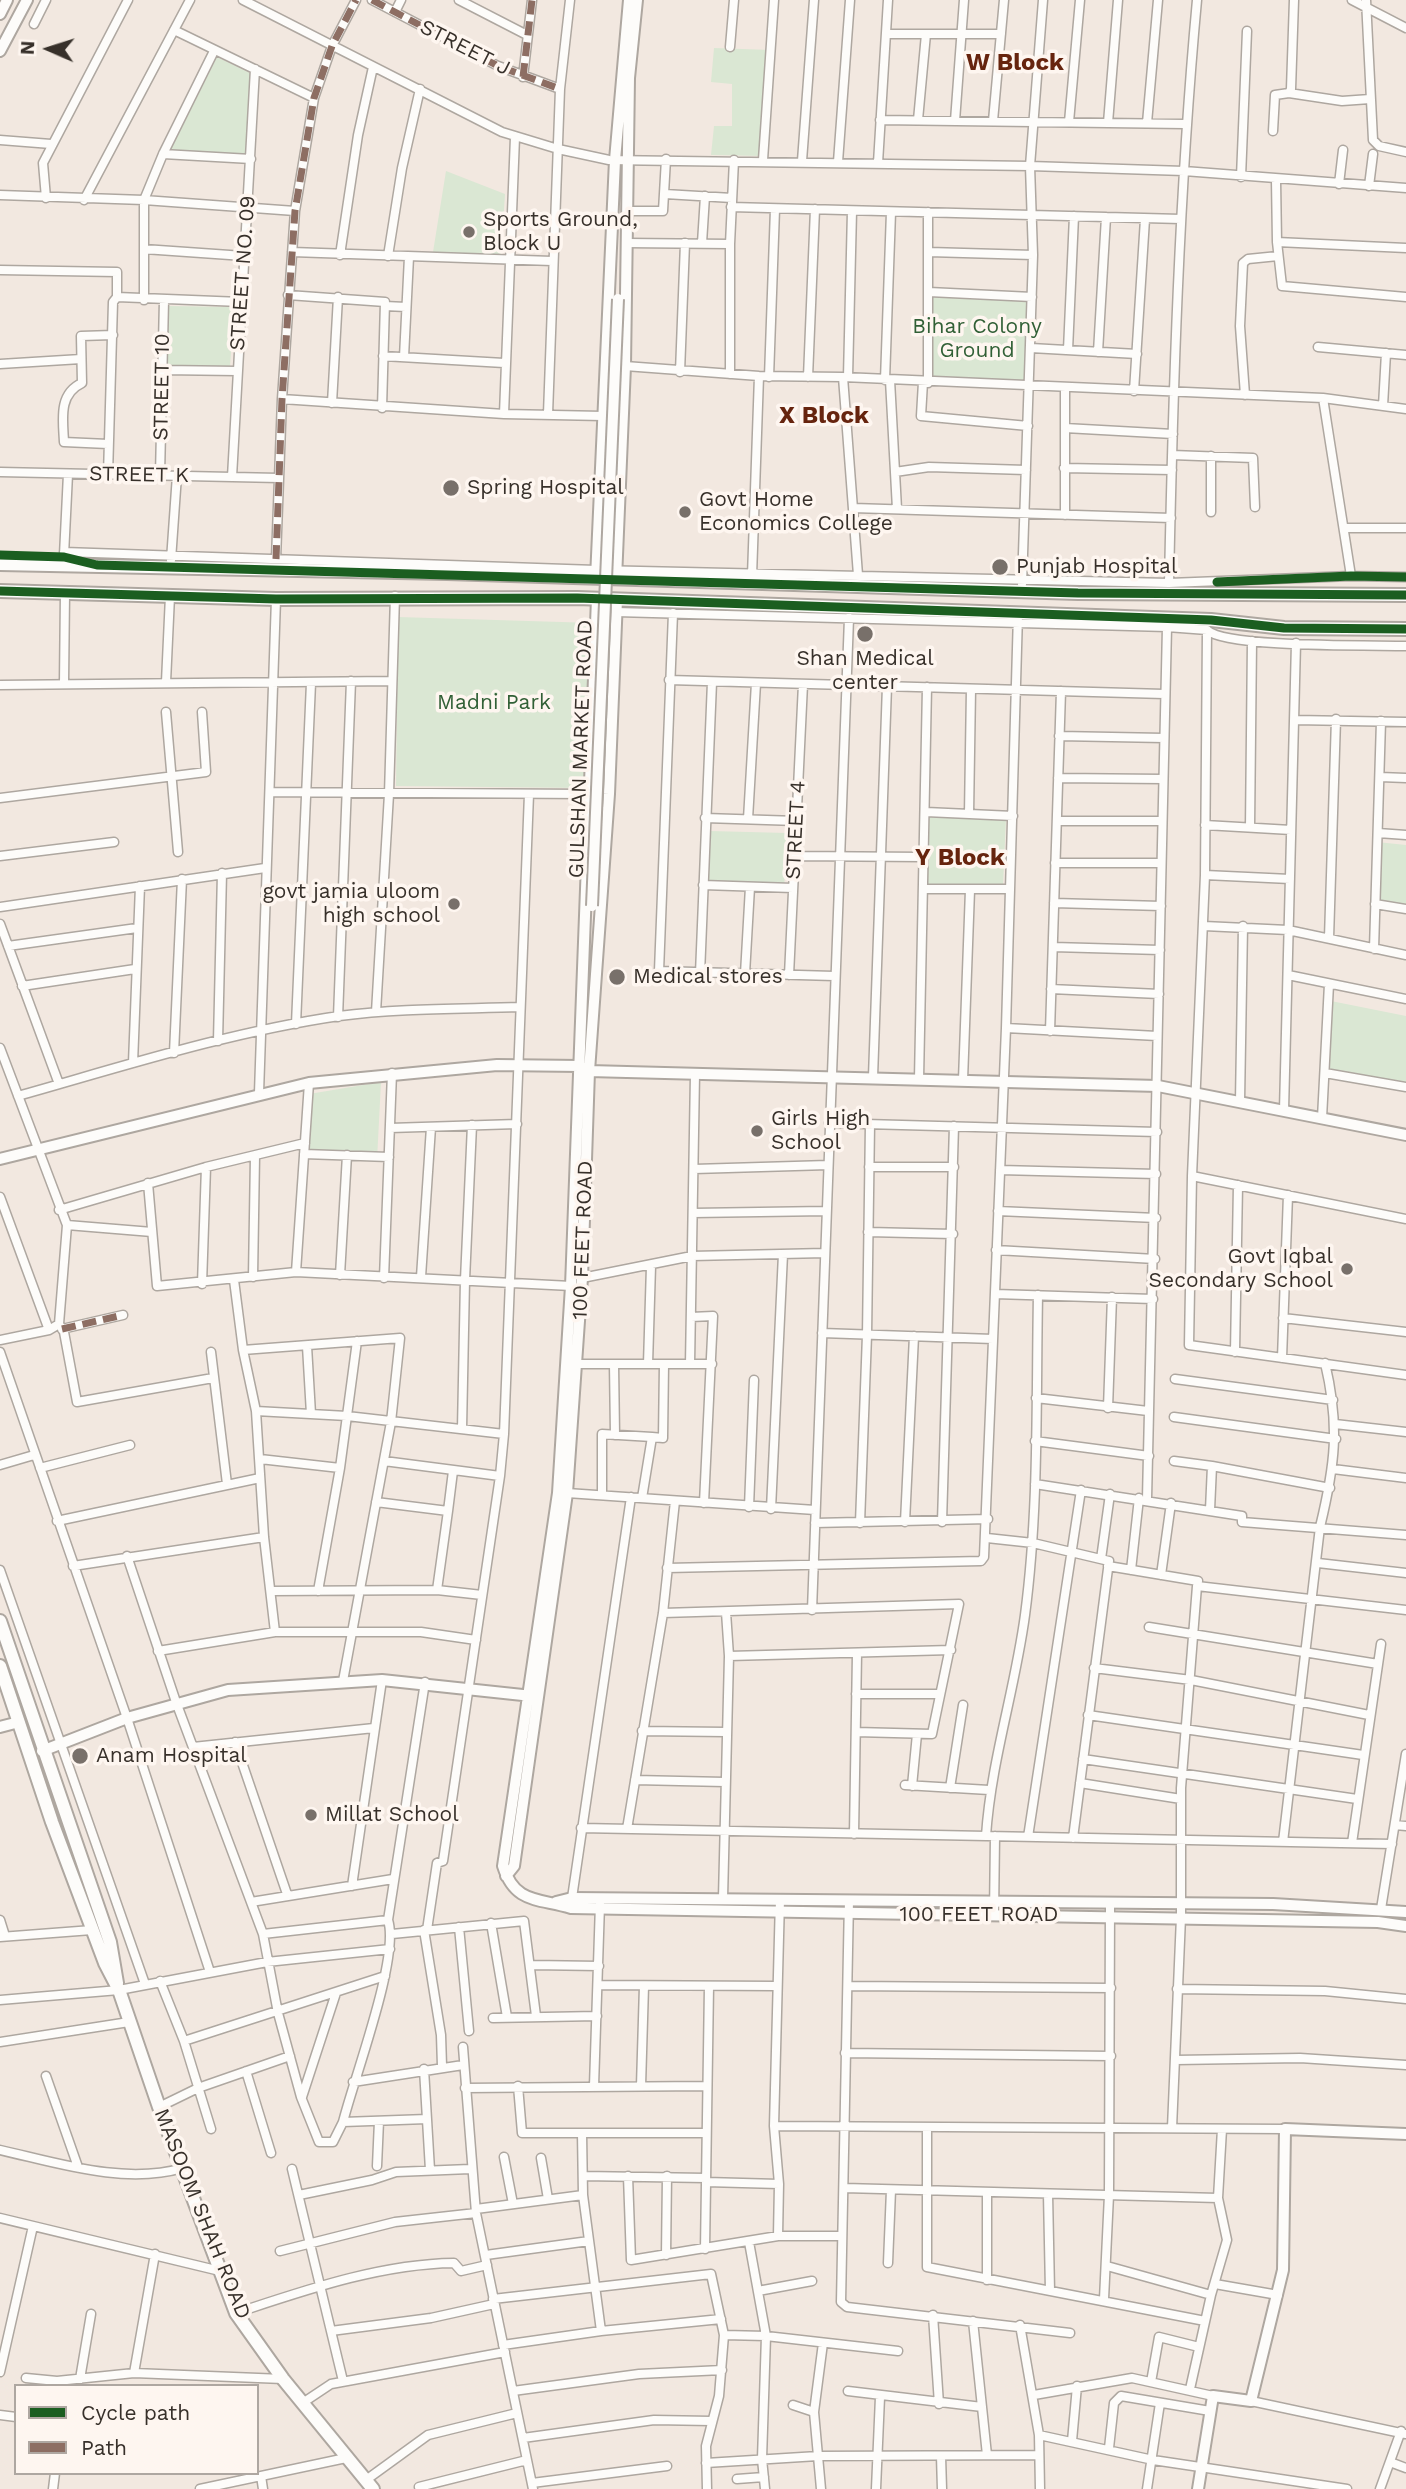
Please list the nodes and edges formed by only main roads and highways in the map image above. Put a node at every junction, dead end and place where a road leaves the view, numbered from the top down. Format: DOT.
graph roads {
  1 [pos="7,0"];
  2 [pos="27,0"];
  3 [pos="629,0"];
  4 [pos="637,0"];
  5 [pos="0,14"];
  6 [pos="0,51"];
  7 [pos="621,160"];
  8 [pos="626,260"];
  9 [pos="612,265"];
  10 [pos="618,299"];
  11 [pos="0,555"];
  12 [pos="0,564"];
  13 [pos="97,565"];
  14 [pos="596,574"];
  15 [pos="616,574"];
  16 [pos="0,591"];
  17 [pos="1406,595"];
  18 [pos="597,598"];
  19 [pos="617,606"];
  20 [pos="1406,629"];
  21 [pos="590,957"];
  22 [pos="584,1069"];
  23 [pos="1406,1135"];
  24 [pos="0,1159"];
  25 [pos="0,1620"];
  26 [pos="5,1653"];
  27 [pos="0,1665"];
  28 [pos="531,1696"];
  29 [pos="19,1722"];
  30 [pos="0,1727"];
  31 [pos="43,1751"];
  32 [pos="67,1816"];
  33 [pos="52,1822"];
  34 [pos="553,1903"];
  35 [pos="600,1903"];
  36 [pos="1110,1910"];
  37 [pos="1406,1912"];
  38 [pos="1406,1926"];
  39 [pos="118,1988"];
  40 [pos="1406,2134"];
  41 [pos="370,2485"];
  42 [pos="1198,2489"];
  1 -- 5 [label="main road"];
  2 -- 6 [label="main road"];
  3 -- 7 [label="main road, GULSHAN MARKET ROAD"];
  4 -- 7 [label="main road, GULSHAN MARKET ROAD"];
  7 -- 8 [label="main road, GULSHAN MARKET ROAD"];
  7 -- 9 [label="main road, GULSHAN MARKET ROAD"];
  8 -- 10 [label="main road, GULSHAN MARKET ROAD"];
  8 -- 15 [label="main road, GULSHAN MARKET ROAD"];
  9 -- 10 [label="main road, GULSHAN MARKET ROAD"];
  9 -- 14 [label="main road, GULSHAN MARKET ROAD"];
  10 -- 21 [label="main road, GULSHAN MARKET ROAD, bridge"];
  11 -- 13 [label="main road"];
  12 -- 13 [label="main road"];
  13 -- 14 [label="main road"];
  14 -- 15 [label="main road"];
  15 -- 17 [label="main road"];
  16 -- 18 [label="main road"];
  18 -- 19 [label="main road"];
  18 -- 21 [label="main road, 100 FEET ROAD"];
  19 -- 20 [label="main road"];
  19 -- 21 [label="main road, 100 FEET ROAD"];
  21 -- 22 [label="main road, 100 FEET ROAD"];
  22 -- 23 [label="main road"];
  22 -- 24 [label="main road"];
  22 -- 28 [label="main road, 100 FEET ROAD"];
  22 -- 28 [label="main road, 100 FEET ROAD"];
  25 -- 26 [label="main road, MASOOM SHAH ROAD"];
  26 -- 31 [label="main road, MASOOM SHAH ROAD"];
  27 -- 29 [label="main road, MASOOM SHAH ROAD"];
  28 -- 31 [label="main road"];
  28 -- 34 [label="main road, 100 FEET ROAD"];
  29 -- 30 [label="main road"];
  29 -- 33 [label="main road, MASOOM SHAH ROAD"];
  31 -- 32 [label="main road, MASOOM SHAH ROAD"];
  32 -- 33 [label="main road"];
  32 -- 39 [label="main road, MASOOM SHAH ROAD"];
  33 -- 39 [label="main road, MASOOM SHAH ROAD"];
  34 -- 35 [label="main road, 100 FEET ROAD"];
  34 -- 35 [label="main road, 100 FEET ROAD"];
  35 -- 36 [label="main road, 100 FEET ROAD"];
  35 -- 36 [label="main road, 100 FEET ROAD"];
  36 -- 37 [label="main road, 100 FEET ROAD"];
  36 -- 38 [label="main road, 100 FEET ROAD"];
  39 -- 41 [label="main road, MASOOM SHAH ROAD"];
  40 -- 42 [label="main road"];
}
